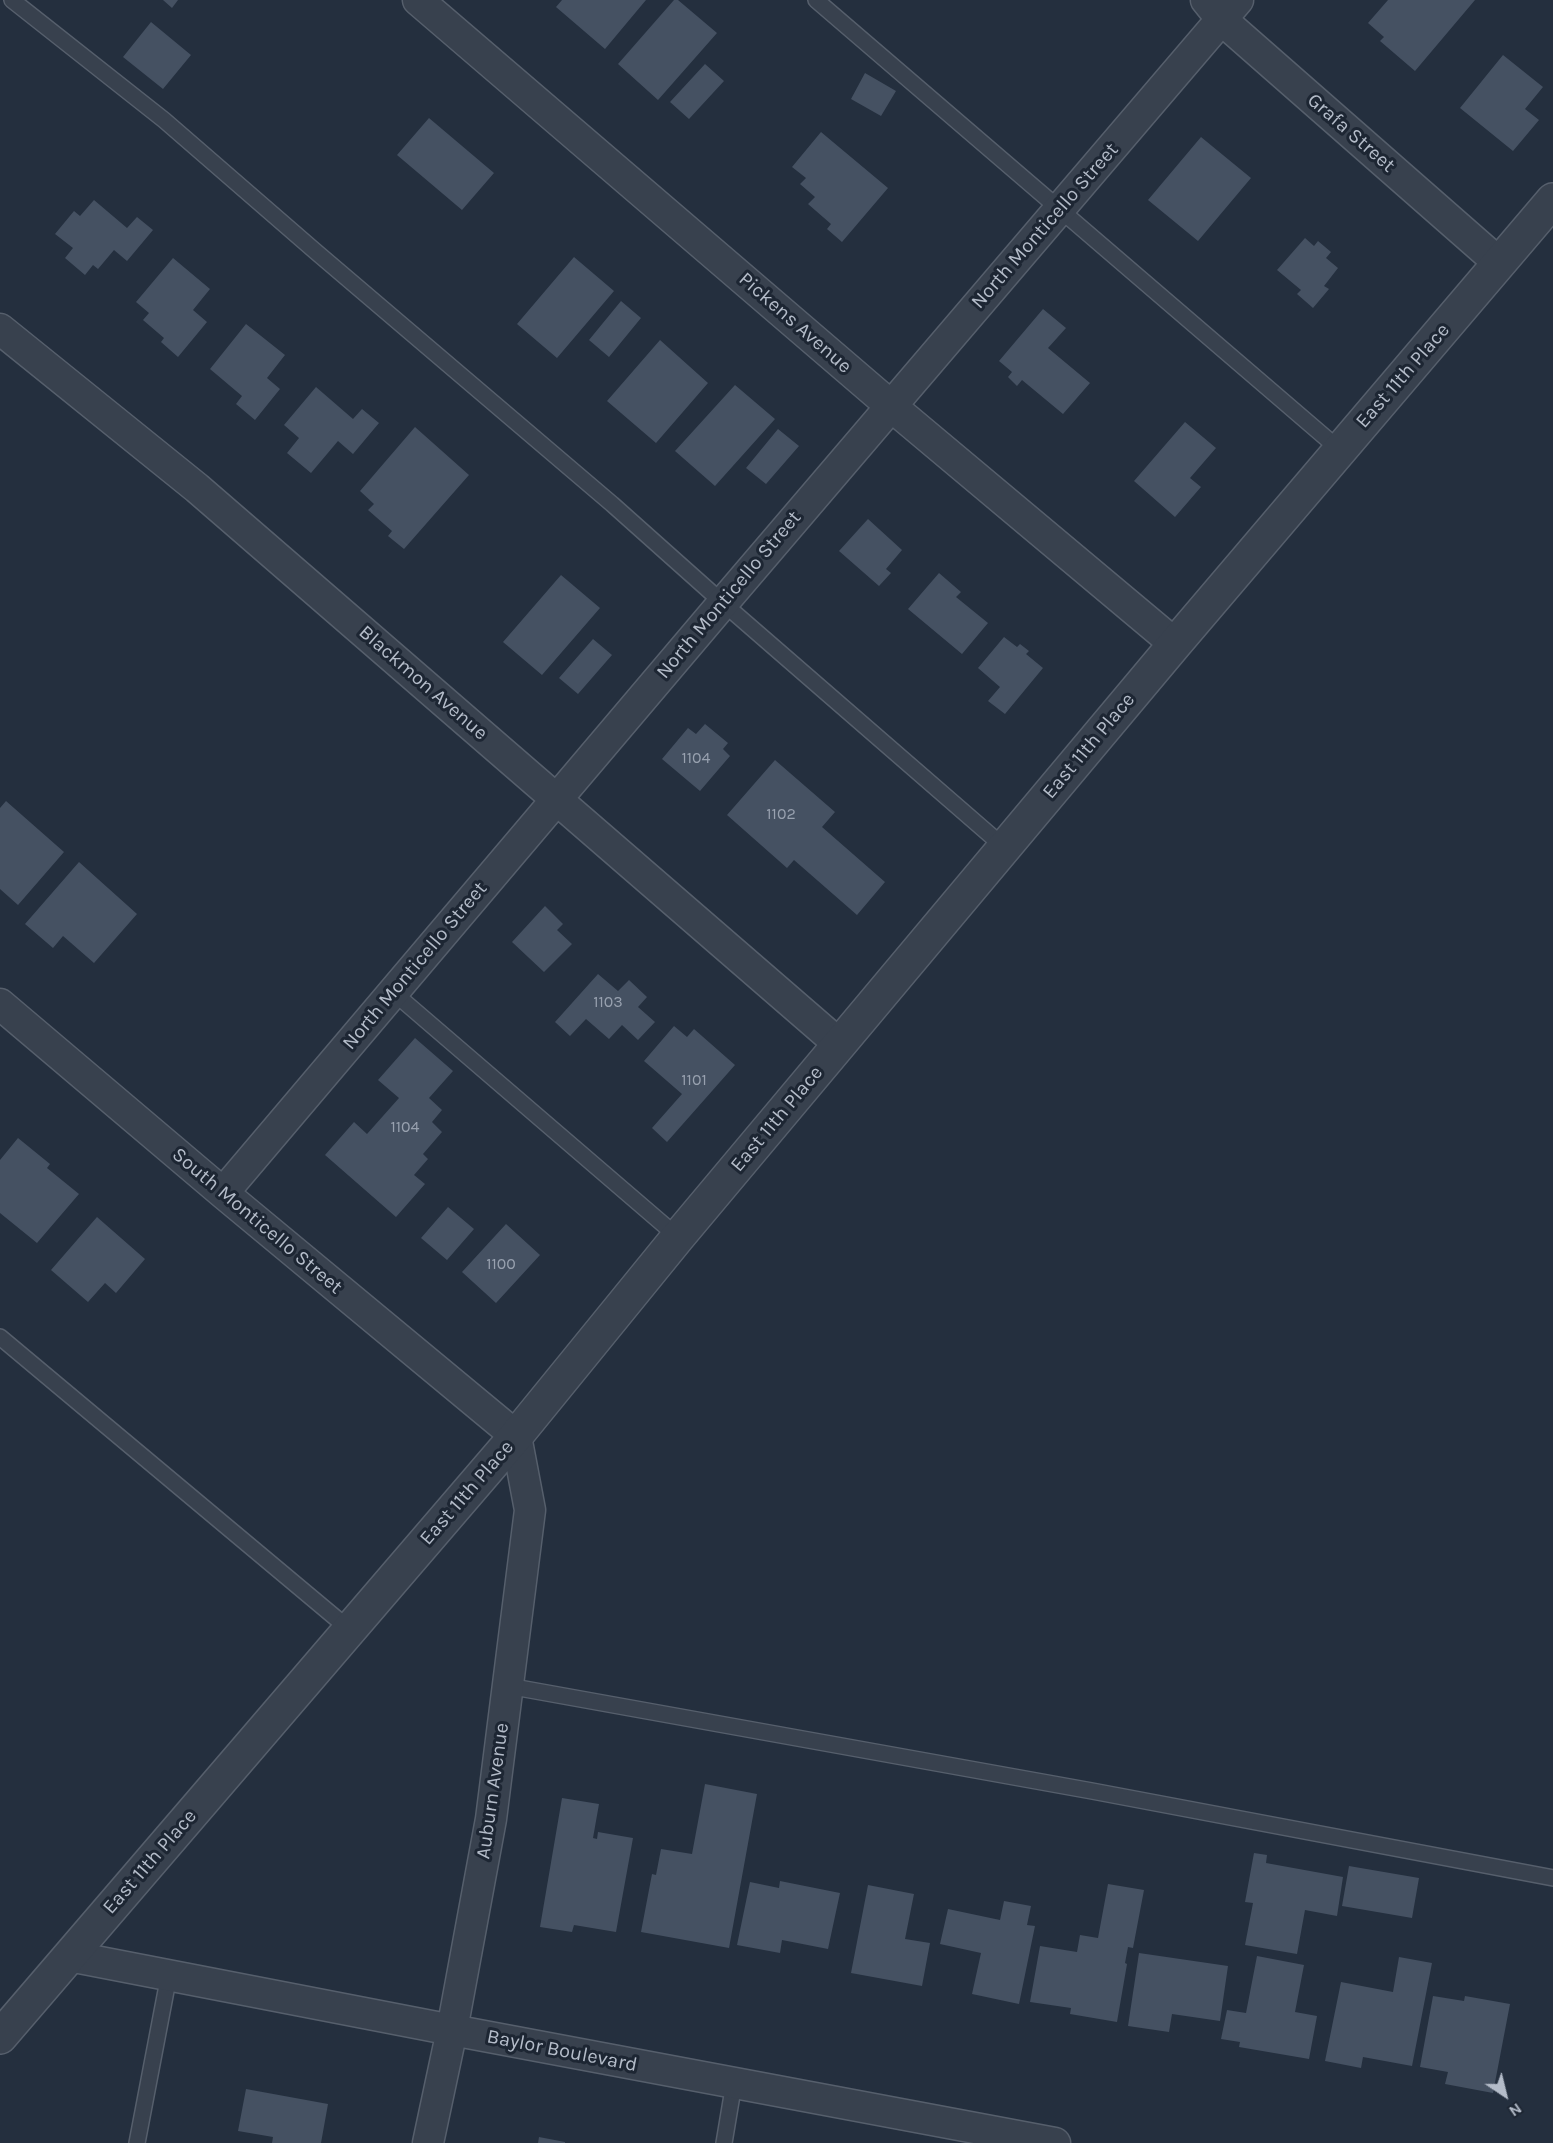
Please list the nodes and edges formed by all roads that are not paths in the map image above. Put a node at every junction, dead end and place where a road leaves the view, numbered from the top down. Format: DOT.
graph roads {
  1 [pos="12,0"];
  2 [pos="418,0"];
  3 [pos="816,0"];
  4 [pos="1222,7"];
  5 [pos="1553,200"];
  6 [pos="1060,209"];
  7 [pos="1499,263"];
  8 [pos="0,329"];
  9 [pos="891,406"];
  10 [pos="1340,450"];
  11 [pos="723,603"];
  12 [pos="1175,644"];
  13 [pos="557,798"];
  14 [pos="1004,847"];
  15 [pos="393,992"];
  16 [pos="0,1004"];
  17 [pos="839,1044"];
  18 [pos="223,1193"];
  19 [pos="678,1237"];
  20 [pos="0,1337"];
  21 [pos="516,1436"];
  22 [pos="350,1629"];
  23 [pos="508,1686"];
  24 [pos="1553,1878"];
  25 [pos="69,1956"];
  26 [pos="169,1975"];
  27 [pos="453,2030"];
  28 [pos="0,2037"];
  29 [pos="734,2083"];
  30 [pos="1014,2139"];
  31 [pos="137,2143"];
  32 [pos="428,2143"];
  33 [pos="724,2143"];
  34 [pos="1055,2143"];
  1 -- 11 [label="lane"];
  2 -- 9 [label="street, Pickens Avenue"];
  3 -- 6 [label="lane"];
  4 -- 6 [label="street, North Monticello Street"];
  4 -- 7 [label="street, Grafa Street"];
  5 -- 7 [label="street, East 11th Place"];
  6 -- 9 [label="street, North Monticello Street"];
  6 -- 10 [label="lane"];
  7 -- 10 [label="street, East 11th Place"];
  8 -- 13 [label="street, Blackmon Avenue"];
  9 -- 11 [label="street, North Monticello Street"];
  9 -- 12 [label="street, Pickens Avenue"];
  10 -- 12 [label="street, East 11th Place"];
  11 -- 13 [label="street, North Monticello Street"];
  11 -- 14 [label="lane"];
  12 -- 14 [label="street, East 11th Place"];
  13 -- 15 [label="street, North Monticello Street"];
  13 -- 17 [label="street, Blackmon Avenue"];
  14 -- 17 [label="street, East 11th Place"];
  15 -- 18 [label="street, North Monticello Street"];
  15 -- 19 [label="lane"];
  16 -- 18 [label="street, South Monticello Street"];
  17 -- 19 [label="street, East 11th Place"];
  18 -- 21 [label="street, South Monticello Street"];
  19 -- 21 [label="street, East 11th Place"];
  20 -- 22 [label="lane"];
  21 -- 22 [label="street, East 11th Place"];
  21 -- 23 [label="street, Auburn Avenue"];
  22 -- 25 [label="street, East 11th Place"];
  23 -- 24 [label="lane"];
  23 -- 27 [label="street, Auburn Avenue"];
  25 -- 26 [label="street, Baylor Boulevard"];
  25 -- 28 [label="street, East 11th Place"];
  26 -- 27 [label="street, Baylor Boulevard"];
  26 -- 31 [label="lane"];
  27 -- 29 [label="street, Baylor Boulevard"];
  27 -- 32 [label="street, Auburn Avenue"];
  29 -- 30 [label="street, Baylor Boulevard"];
  29 -- 33 [label="lane"];
  30 -- 34 [label="street, Baylor Boulevard"];
}
